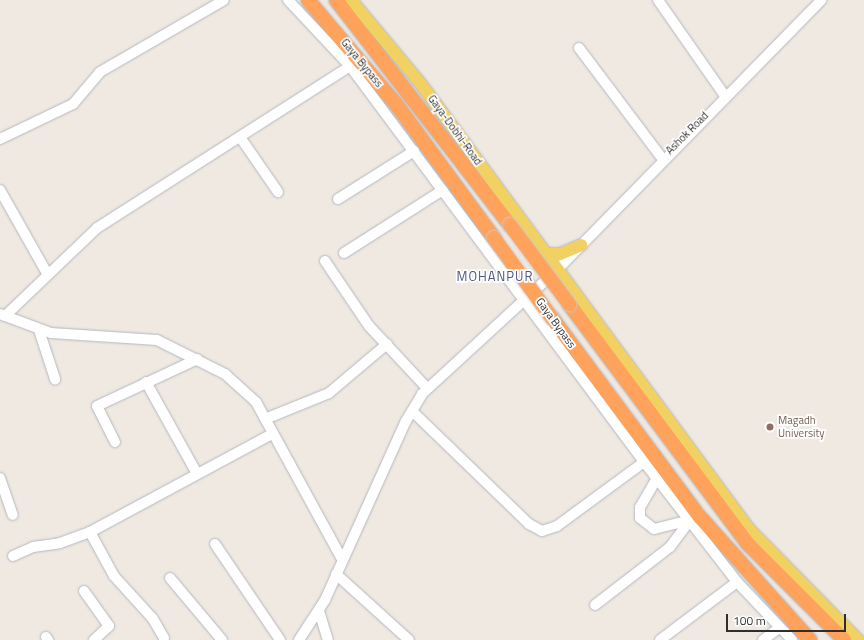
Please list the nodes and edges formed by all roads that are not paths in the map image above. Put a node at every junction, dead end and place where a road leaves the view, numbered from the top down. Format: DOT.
graph roads {
  1 [pos="224,0"];
  2 [pos="288,0"];
  3 [pos="308,0"];
  4 [pos="336,0"];
  5 [pos="351,0"];
  6 [pos="658,0"];
  7 [pos="821,0"];
  8 [pos="579,48"];
  9 [pos="350,66"];
  10 [pos="725,96"];
  11 [pos="240,138"];
  12 [pos="0,139"];
  13 [pos="414,151"];
  14 [pos="662,158"];
  15 [pos="0,190"];
  16 [pos="443,190"];
  17 [pos="278,192"];
  18 [pos="338,199"];
  19 [pos="581,245"];
  20 [pos="344,253"];
  21 [pos="545,254"];
  22 [pos="325,261"];
  23 [pos="555,268"];
  24 [pos="47,273"];
  25 [pos="524,300"];
  26 [pos="2,315"];
  27 [pos="39,330"];
  28 [pos="387,344"];
  29 [pos="198,359"];
  30 [pos="55,379"];
  31 [pos="146,382"];
  32 [pos="427,388"];
  33 [pos="412,411"];
  34 [pos="265,419"];
  35 [pos="272,434"];
  36 [pos="115,442"];
  37 [pos="644,462"];
  38 [pos="196,472"];
  39 [pos="0,478"];
  40 [pos="657,478"];
  41 [pos="13,515"];
  42 [pos="690,520"];
  43 [pos="90,532"];
  44 [pos="215,544"];
  45 [pos="13,556"];
  46 [pos="342,559"];
  47 [pos="336,574"];
  48 [pos="170,578"];
  49 [pos="737,582"];
  50 [pos="84,590"];
  51 [pos="595,605"];
  52 [pos="319,610"];
  53 [pos="779,628"];
  54 [pos="166,639"];
  55 [pos="94,640"];
  56 [pos="222,640"];
  57 [pos="280,640"];
  58 [pos="299,640"];
  59 [pos="328,640"];
  60 [pos="409,640"];
  61 [pos="660,640"];
  62 [pos="763,640"];
  63 [pos="792,640"];
  64 [pos="810,640"];
  65 [pos="844,640"];
  66 [pos="858,640"];
  1 -- 12 [label="street"];
  2 -- 9 [label="street"];
  3 -- 64 [label="highway, Gaya Bypass, bridge"];
  4 -- 65 [label="highway, bridge"];
  5 -- 21 [label="main road, Gaya-Dobhi-Road"];
  6 -- 10 [label="street"];
  7 -- 10 [label="street, Ashok Road"];
  8 -- 14 [label="street"];
  9 -- 11 [label="street"];
  9 -- 13 [label="street"];
  10 -- 14 [label="street, Ashok Road"];
  11 -- 17 [label="street"];
  11 -- 24 [label="street"];
  13 -- 16 [label="street"];
  13 -- 18 [label="street"];
  14 -- 19 [label="street, Ashok Road"];
  15 -- 24 [label="street"];
  16 -- 20 [label="street"];
  16 -- 25 [label="street"];
  19 -- 21 [label="main road"];
  19 -- 23 [label="street, Ashok Road"];
  21 -- 23 [label="main road, Gaya-Dobhi-Road"];
  22 -- 28 [label="street"];
  23 -- 25 [label="street, Ashok Road"];
  23 -- 66 [label="main road, Gaya-Dobhi-Road"];
  24 -- 26 [label="street"];
  25 -- 32 [label="street, Ashok Road"];
  25 -- 37 [label="street"];
  26 -- 27 [label="street"];
  27 -- 29 [label="street"];
  27 -- 30 [label="street"];
  28 -- 32 [label="street"];
  28 -- 34 [label="street"];
  29 -- 31 [label="street"];
  29 -- 34 [label="street"];
  31 -- 36 [label="street"];
  31 -- 38 [label="street"];
  32 -- 33 [label="street, Ashok Road"];
  33 -- 37 [label="street"];
  33 -- 46 [label="street, Ashok Road"];
  34 -- 35 [label="street"];
  35 -- 38 [label="street"];
  35 -- 46 [label="street"];
  37 -- 40 [label="street"];
  38 -- 43 [label="street"];
  39 -- 41 [label="street"];
  40 -- 42 [label="street"];
  40 -- 42 [label="street"];
  42 -- 49 [label="street"];
  42 -- 51 [label="street"];
  43 -- 45 [label="street"];
  43 -- 54 [label="street"];
  44 -- 57 [label="street"];
  46 -- 47 [label="street, Ashok Road"];
  47 -- 52 [label="street, Ashok Road"];
  47 -- 60 [label="street"];
  48 -- 56 [label="street"];
  49 -- 53 [label="street"];
  49 -- 61 [label="street"];
  50 -- 55 [label="street"];
  52 -- 58 [label="street, Ashok Road"];
  52 -- 59 [label="street"];
  53 -- 62 [label="street"];
  53 -- 63 [label="street"];
}
